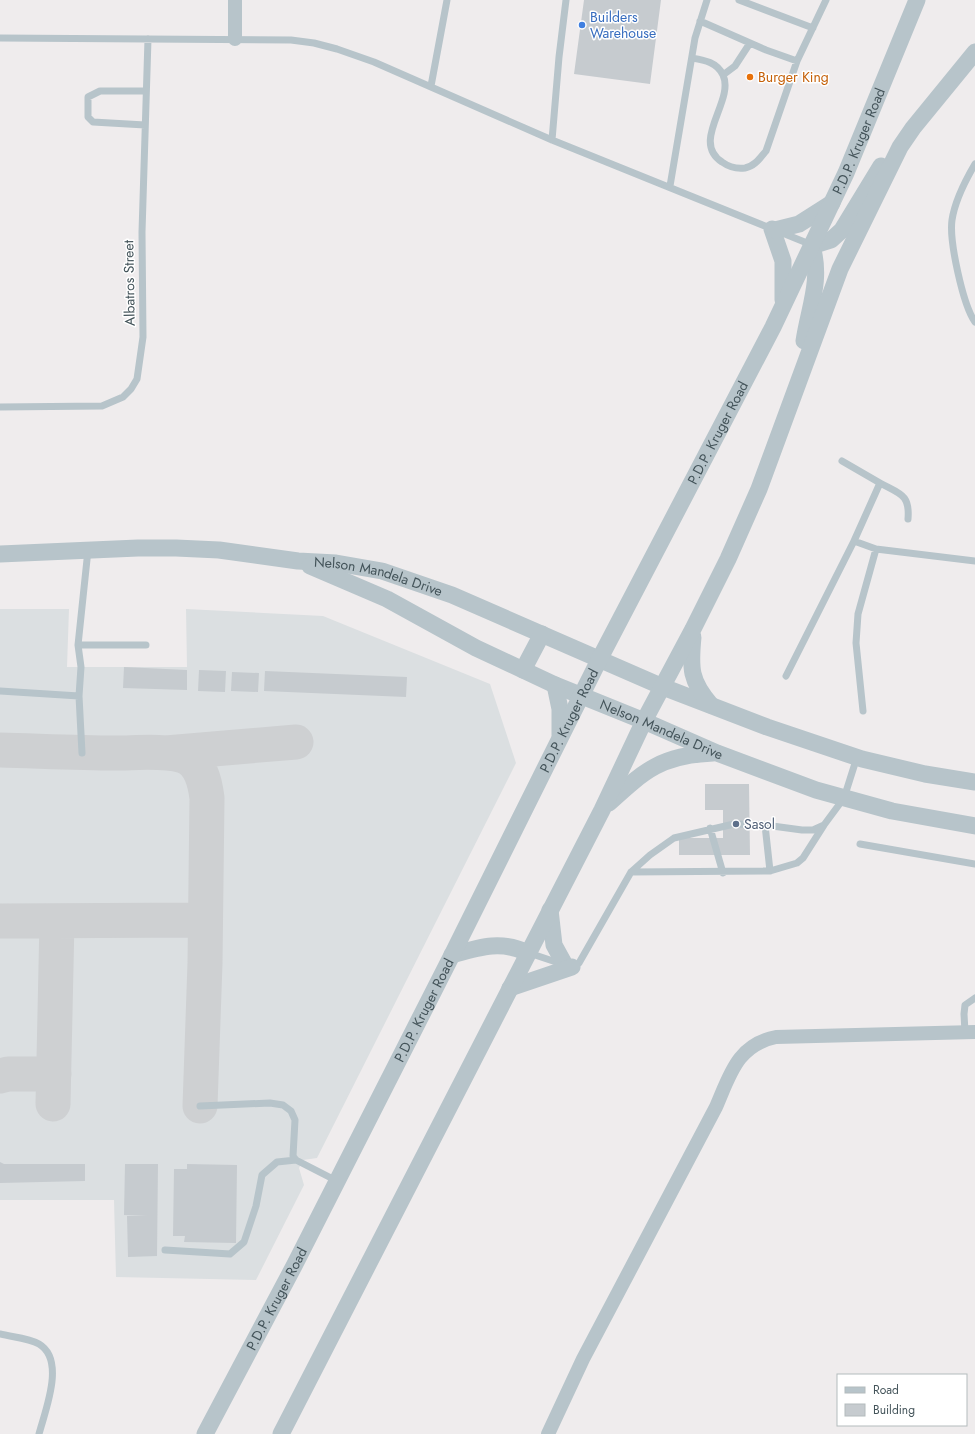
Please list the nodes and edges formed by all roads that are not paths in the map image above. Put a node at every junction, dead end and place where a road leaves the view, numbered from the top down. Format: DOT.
graph roads {
  1 [pos="235,0"];
  2 [pos="447,0"];
  3 [pos="566,0"];
  4 [pos="707,0"];
  5 [pos="739,0"];
  6 [pos="826,0"];
  7 [pos="917,0"];
  8 [pos="700,21"];
  9 [pos="813,28"];
  10 [pos="0,38"];
  11 [pos="148,39"];
  12 [pos="235,39"];
  13 [pos="750,43"];
  14 [pos="975,52"];
  15 [pos="692,58"];
  16 [pos="797,61"];
  17 [pos="723,75"];
  18 [pos="430,86"];
  19 [pos="146,91"];
  20 [pos="145,125"];
  21 [pos="552,140"];
  22 [pos="900,147"];
  23 [pos="975,164"];
  24 [pos="670,186"];
  25 [pos="832,203"];
  26 [pos="774,229"];
  27 [pos="812,246"];
  28 [pos="782,308"];
  29 [pos="975,322"];
  30 [pos="806,362"];
  31 [pos="0,407"];
  32 [pos="842,461"];
  33 [pos="880,484"];
  34 [pos="908,519"];
  35 [pos="854,541"];
  36 [pos="876,549"];
  37 [pos="88,550"];
  38 [pos="0,554"];
  39 [pos="298,561"];
  40 [pos="975,561"];
  41 [pos="693,629"];
  42 [pos="542,634"];
  43 [pos="78,645"];
  44 [pos="146,645"];
  45 [pos="599,660"];
  46 [pos="523,670"];
  47 [pos="786,676"];
  48 [pos="555,685"];
  49 [pos="663,687"];
  50 [pos="0,691"];
  51 [pos="78,696"];
  52 [pos="581,697"];
  53 [pos="712,706"];
  54 [pos="863,711"];
  55 [pos="644,721"];
  56 [pos="560,740"];
  57 [pos="82,753"];
  58 [pos="717,753"];
  59 [pos="857,757"];
  60 [pos="975,782"];
  61 [pos="844,798"];
  62 [pos="602,810"];
  63 [pos="765,825"];
  64 [pos="824,825"];
  65 [pos="975,826"];
  66 [pos="710,828"];
  67 [pos="860,844"];
  68 [pos="975,864"];
  69 [pos="770,871"];
  70 [pos="631,872"];
  71 [pos="723,873"];
  72 [pos="550,910"];
  73 [pos="528,952"];
  74 [pos="452,955"];
  75 [pos="568,966"];
  76 [pos="510,988"];
  77 [pos="975,998"];
  78 [pos="970,1032"];
  79 [pos="200,1106"];
  80 [pos="296,1160"];
  81 [pos="338,1181"];
  82 [pos="165,1250"];
  83 [pos="0,1334"];
  84 [pos="38,1434"];
  85 [pos="205,1434"];
  86 [pos="281,1434"];
  87 [pos="548,1434"];
  1 -- 12 [label="street"];
  2 -- 18 [label="lane"];
  3 -- 21 [label="lane"];
  4 -- 8 [label="lane"];
  5 -- 9 [label="lane"];
  6 -- 9 [label="lane"];
  7 -- 25 [label="street, P.D.P. Kruger Road"];
  8 -- 13 [label="lane"];
  8 -- 15 [label="lane"];
  9 -- 16 [label="lane"];
  10 -- 11 [label="lane"];
  11 -- 12 [label="lane"];
  11 -- 19 [label="lane, Albatros Street"];
  12 -- 18 [label="lane"];
  13 -- 16 [label="lane"];
  13 -- 17 [label="lane"];
  14 -- 22 [label="street"];
  15 -- 17 [label="lane"];
  15 -- 24 [label="lane"];
  16 -- 17 [label="lane"];
  18 -- 21 [label="lane"];
  19 -- 20 [label="lane, Albatros Street"];
  19 -- 20 [label="lane"];
  20 -- 31 [label="lane, Albatros Street"];
  21 -- 24 [label="lane"];
  22 -- 27 [label="street"];
  22 -- 30 [label="street"];
  23 -- 29 [label="lane"];
  24 -- 26 [label="lane"];
  25 -- 26 [label="street"];
  25 -- 27 [label="street, P.D.P. Kruger Road"];
  26 -- 27 [label="lane"];
  26 -- 28 [label="street"];
  27 -- 28 [label="street, P.D.P. Kruger Road"];
  27 -- 30 [label="street"];
  28 -- 45 [label="street, P.D.P. Kruger Road"];
  30 -- 41 [label="street"];
  32 -- 33 [label="lane"];
  33 -- 34 [label="lane"];
  33 -- 35 [label="lane"];
  35 -- 36 [label="lane"];
  35 -- 47 [label="lane"];
  36 -- 40 [label="lane"];
  36 -- 54 [label="lane"];
  37 -- 38 [label="street, Nelson Mandela Drive"];
  37 -- 39 [label="street, Nelson Mandela Drive"];
  37 -- 43 [label="lane"];
  39 -- 42 [label="street, Nelson Mandela Drive"];
  39 -- 46 [label="street, Nelson Mandela Drive"];
  41 -- 49 [label="street"];
  41 -- 53 [label="street"];
  42 -- 45 [label="street, Nelson Mandela Drive"];
  42 -- 46 [label="street"];
  43 -- 44 [label="lane"];
  43 -- 51 [label="lane"];
  45 -- 49 [label="street, Nelson Mandela Drive"];
  45 -- 52 [label="street, P.D.P. Kruger Road"];
  46 -- 48 [label="street, Nelson Mandela Drive"];
  48 -- 52 [label="street, Nelson Mandela Drive"];
  48 -- 56 [label="street"];
  49 -- 53 [label="street, Nelson Mandela Drive"];
  49 -- 55 [label="street"];
  50 -- 51 [label="lane"];
  51 -- 57 [label="lane"];
  52 -- 55 [label="street, Nelson Mandela Drive"];
  52 -- 56 [label="street, P.D.P. Kruger Road"];
  53 -- 59 [label="street, Nelson Mandela Drive"];
  55 -- 58 [label="street, Nelson Mandela Drive"];
  55 -- 62 [label="street"];
  56 -- 74 [label="street, P.D.P. Kruger Road"];
  58 -- 61 [label="street, Nelson Mandela Drive"];
  58 -- 62 [label="street"];
  59 -- 60 [label="street, Nelson Mandela Drive"];
  59 -- 61 [label="lane"];
  61 -- 64 [label="lane"];
  61 -- 65 [label="street, Nelson Mandela Drive"];
  62 -- 72 [label="street"];
  63 -- 64 [label="lane"];
  63 -- 66 [label="lane"];
  63 -- 69 [label="lane"];
  64 -- 69 [label="lane"];
  66 -- 70 [label="lane"];
  66 -- 71 [label="lane"];
  67 -- 68 [label="lane"];
  69 -- 71 [label="lane"];
  70 -- 71 [label="lane"];
  70 -- 75 [label="lane"];
  72 -- 73 [label="street"];
  72 -- 75 [label="street"];
  73 -- 74 [label="street"];
  73 -- 75 [label="lane"];
  73 -- 76 [label="street"];
  74 -- 81 [label="street, P.D.P. Kruger Road"];
  75 -- 76 [label="street"];
  76 -- 86 [label="street"];
  77 -- 78 [label="lane"];
  78 -- 87 [label="street"];
  79 -- 80 [label="lane"];
  80 -- 81 [label="lane"];
  80 -- 82 [label="lane"];
  81 -- 85 [label="street, P.D.P. Kruger Road"];
  83 -- 84 [label="lane"];
}
